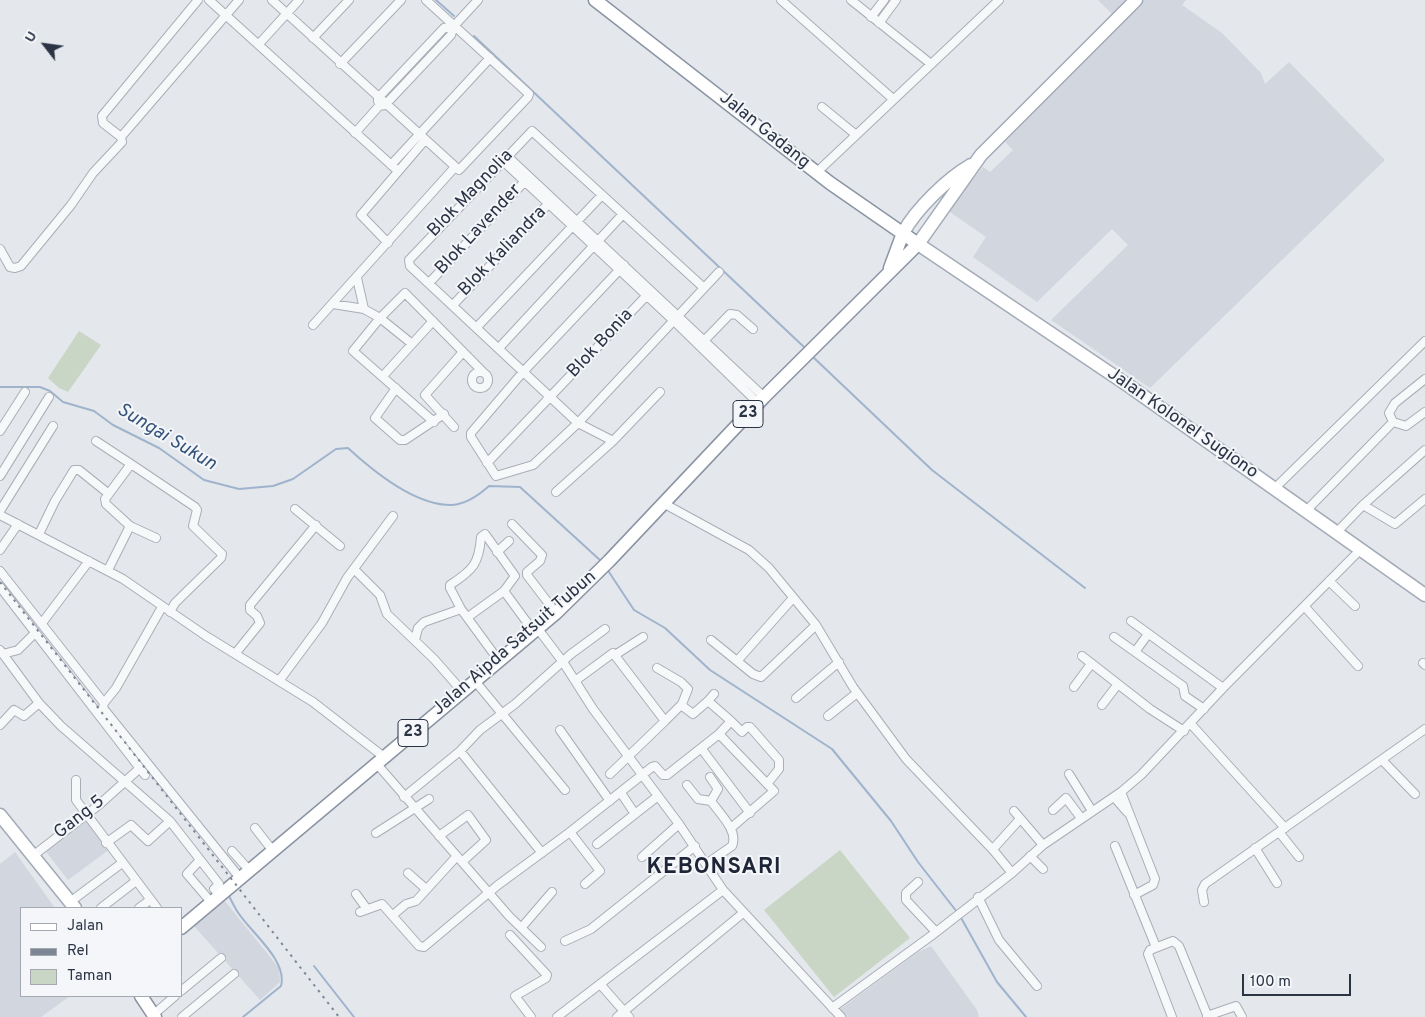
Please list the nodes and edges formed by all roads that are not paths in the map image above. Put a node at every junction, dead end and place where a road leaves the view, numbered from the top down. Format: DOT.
graph roads {
  1 [pos="198,0"];
  2 [pos="209,0"];
  3 [pos="239,0"];
  4 [pos="272,0"];
  5 [pos="299,0"];
  6 [pos="349,0"];
  7 [pos="401,0"];
  8 [pos="426,0"];
  9 [pos="478,0"];
  10 [pos="595,0"];
  11 [pos="781,0"];
  12 [pos="850,0"];
  13 [pos="884,0"];
  14 [pos="896,0"];
  15 [pos="999,0"];
  16 [pos="1136,0"];
  17 [pos="287,13"];
  18 [pos="226,15"];
  19 [pos="871,17"];
  20 [pos="879,22"];
  21 [pos="454,26"];
  22 [pos="313,38"];
  23 [pos="259,44"];
  24 [pos="417,58"];
  25 [pos="490,58"];
  26 [pos="340,64"];
  27 [pos="423,64"];
  28 [pos="931,64"];
  29 [pos="893,99"];
  30 [pos="381,103"];
  31 [pos="822,107"];
  32 [pos="355,133"];
  33 [pos="418,134"];
  34 [pos="855,134"];
  35 [pos="121,137"];
  36 [pos="425,140"];
  37 [pos="505,158"];
  38 [pos="975,162"];
  39 [pos="391,165"];
  40 [pos="455,167"];
  41 [pos="398,171"];
  42 [pos="816,173"];
  43 [pos="527,180"];
  44 [pos="602,194"];
  45 [pos="550,202"];
  46 [pos="623,214"];
  47 [pos="574,224"];
  48 [pos="903,234"];
  49 [pos="388,243"];
  50 [pos="918,244"];
  51 [pos="596,245"];
  52 [pos="0,249"];
  53 [pos="937,257"];
  54 [pos="622,268"];
  55 [pos="889,270"];
  56 [pos="720,272"];
  57 [pos="356,278"];
  58 [pos="429,283"];
  59 [pos="703,287"];
  60 [pos="649,293"];
  61 [pos="333,304"];
  62 [pos="453,305"];
  63 [pos="364,309"];
  64 [pos="675,317"];
  65 [pos="380,318"];
  66 [pos="433,321"];
  67 [pos="313,325"];
  68 [pos="477,327"];
  69 [pos="753,329"];
  70 [pos="1425,341"];
  71 [pos="411,343"];
  72 [pos="702,343"];
  73 [pos="499,348"];
  74 [pos="463,352"];
  75 [pos="472,361"];
  76 [pos="523,372"];
  77 [pos="484,373"];
  78 [pos="383,376"];
  79 [pos="473,376"];
  80 [pos="1425,378"];
  81 [pos="396,388"];
  82 [pos="25,392"];
  83 [pos="660,392"];
  84 [pos="425,395"];
  85 [pos="49,397"];
  86 [pos="552,398"];
  87 [pos="761,400"];
  88 [pos="416,406"];
  89 [pos="1425,412"];
  90 [pos="444,414"];
  91 [pos="434,422"];
  92 [pos="1393,422"];
  93 [pos="578,423"];
  94 [pos="54,426"];
  95 [pos="454,427"];
  96 [pos="0,431"];
  97 [pos="613,440"];
  98 [pos="96,441"];
  99 [pos="1425,450"];
  100 [pos="487,463"];
  101 [pos="130,464"];
  102 [pos="0,476"];
  103 [pos="1274,489"];
  104 [pos="556,492"];
  105 [pos="109,494"];
  106 [pos="1425,499"];
  107 [pos="663,503"];
  108 [pos="1365,506"];
  109 [pos="295,508"];
  110 [pos="1306,511"];
  111 [pos="0,513"];
  112 [pos="393,516"];
  113 [pos="18,524"];
  114 [pos="512,524"];
  115 [pos="316,525"];
  116 [pos="130,526"];
  117 [pos="39,534"];
  118 [pos="1339,534"];
  119 [pos="156,538"];
  120 [pos="509,541"];
  121 [pos="340,546"];
  122 [pos="1361,549"];
  123 [pos="0,550"];
  124 [pos="497,552"];
  125 [pos="89,561"];
  126 [pos="354,569"];
  127 [pos="108,570"];
  128 [pos="0,571"];
  129 [pos="1329,581"];
  130 [pos="0,587"];
  131 [pos="504,591"];
  132 [pos="1425,595"];
  133 [pos="793,598"];
  134 [pos="1355,606"];
  135 [pos="162,607"];
  136 [pos="1305,607"];
  137 [pos="461,610"];
  138 [pos="170,612"];
  139 [pos="556,613"];
  140 [pos="468,617"];
  141 [pos="1131,621"];
  142 [pos="42,623"];
  143 [pos="816,625"];
  144 [pos="605,629"];
  145 [pos="536,630"];
  146 [pos="35,633"];
  147 [pos="1148,634"];
  148 [pos="643,637"];
  149 [pos="1114,637"];
  150 [pos="415,640"];
  151 [pos="712,640"];
  152 [pos="1135,652"];
  153 [pos="4,653"];
  154 [pos="235,654"];
  155 [pos="615,655"];
  156 [pos="1082,656"];
  157 [pos="738,660"];
  158 [pos="499,661"];
  159 [pos="563,662"];
  160 [pos="839,662"];
  161 [pos="1091,664"];
  162 [pos="1358,666"];
  163 [pos="656,668"];
  164 [pos="279,681"];
  165 [pos="475,681"];
  166 [pos="575,681"];
  167 [pos="1118,684"];
  168 [pos="1074,687"];
  169 [pos="1223,688"];
  170 [pos="462,691"];
  171 [pos="857,693"];
  172 [pos="714,694"];
  173 [pos="796,698"];
  174 [pos="708,701"];
  175 [pos="39,703"];
  176 [pos="104,703"];
  177 [pos="681,705"];
  178 [pos="1102,705"];
  179 [pos="1204,709"];
  180 [pos="500,714"];
  181 [pos="828,716"];
  182 [pos="664,721"];
  183 [pos="731,721"];
  184 [pos="1190,723"];
  185 [pos="0,725"];
  186 [pos="1425,729"];
  187 [pos="560,730"];
  188 [pos="1184,731"];
  189 [pos="719,734"];
  190 [pos="701,748"];
  191 [pos="460,751"];
  192 [pos="628,755"];
  193 [pos="380,760"];
  194 [pos="1382,760"];
  195 [pos="610,774"];
  196 [pos="1069,774"];
  197 [pos="642,775"];
  198 [pos="710,777"];
  199 [pos="76,780"];
  200 [pos="127,780"];
  201 [pos="767,784"];
  202 [pos="687,785"];
  203 [pos="565,790"];
  204 [pos="621,792"];
  205 [pos="1121,792"];
  206 [pos="1415,794"];
  207 [pos="658,796"];
  208 [pos="404,797"];
  209 [pos="1114,797"];
  210 [pos="429,799"];
  211 [pos="610,801"];
  212 [pos="711,801"];
  213 [pos="414,808"];
  214 [pos="1053,810"];
  215 [pos="1092,810"];
  216 [pos="1014,811"];
  217 [pos="1127,812"];
  218 [pos="750,813"];
  219 [pos="635,814"];
  220 [pos="0,815"];
  221 [pos="85,815"];
  222 [pos="1081,818"];
  223 [pos="1020,819"];
  224 [pos="170,821"];
  225 [pos="679,824"];
  226 [pos="255,828"];
  227 [pos="731,828"];
  228 [pos="1282,830"];
  229 [pos="570,832"];
  230 [pos="376,833"];
  231 [pos="439,836"];
  232 [pos="106,844"];
  233 [pos="597,844"];
  234 [pos="1043,845"];
  235 [pos="694,846"];
  236 [pos="1115,846"];
  237 [pos="1255,848"];
  238 [pos="993,849"];
  239 [pos="232,851"];
  240 [pos="273,851"];
  241 [pos="542,853"];
  242 [pos="34,855"];
  243 [pos="1030,856"];
  244 [pos="1299,856"];
  245 [pos="642,857"];
  246 [pos="459,859"];
  247 [pos="200,860"];
  248 [pos="122,863"];
  249 [pos="706,864"];
  250 [pos="1043,869"];
  251 [pos="1012,872"];
  252 [pos="408,873"];
  253 [pos="245,874"];
  254 [pos="136,881"];
  255 [pos="918,882"];
  256 [pos="1277,883"];
  257 [pos="585,884"];
  258 [pos="426,889"];
  259 [pos="723,890"];
  260 [pos="552,892"];
  261 [pos="489,893"];
  262 [pos="356,894"];
  263 [pos="1134,895"];
  264 [pos="219,896"];
  265 [pos="978,897"];
  266 [pos="150,900"];
  267 [pos="1204,902"];
  268 [pos="72,905"];
  269 [pos="102,907"];
  270 [pos="141,907"];
  271 [pos="156,907"];
  272 [pos="743,913"];
  273 [pos="392,915"];
  274 [pos="182,927"];
  275 [pos="522,927"];
  276 [pos="936,932"];
  277 [pos="510,935"];
  278 [pos="565,941"];
  279 [pos="542,947"];
  280 [pos="1156,947"];
  281 [pos="221,958"];
  282 [pos="234,974"];
  283 [pos="600,984"];
  284 [pos="1036,986"];
  285 [pos="182,990"];
  286 [pos="142,997"];
  287 [pos="174,997"];
  288 [pos="832,1008"];
  289 [pos="626,1014"];
  290 [pos="154,1016"];
  291 [pos="1208,1016"];
  292 [pos="182,1017"];
  293 [pos="531,1017"];
  294 [pos="557,1017"];
  295 [pos="617,1017"];
  296 [pos="841,1017"];
  297 [pos="1172,1017"];
  298 [pos="1242,1017"];
  1 -- 35 [label="street"];
  2 -- 18 [label="street"];
  3 -- 18 [label="street"];
  4 -- 17 [label="street"];
  5 -- 17 [label="street"];
  6 -- 22 [label="street"];
  7 -- 26 [label="street"];
  8 -- 21 [label="street"];
  9 -- 21 [label="street"];
  10 -- 42 [label="main road, Jalan Gadang"];
  11 -- 29 [label="street"];
  12 -- 19 [label="street"];
  13 -- 19 [label="street"];
  14 -- 20 [label="street"];
  15 -- 28 [label="street"];
  16 -- 38 [label="main road"];
  17 -- 22 [label="street"];
  17 -- 23 [label="street"];
  18 -- 23 [label="street"];
  18 -- 35 [label="street"];
  19 -- 20 [label="street"];
  20 -- 28 [label="street"];
  21 -- 24 [label="street"];
  21 -- 25 [label="street"];
  21 -- 27 [label="street"];
  22 -- 26 [label="street"];
  23 -- 32 [label="street"];
  24 -- 27 [label="street"];
  24 -- 30 [label="street"];
  25 -- 33 [label="street"];
  25 -- 40 [label="street"];
  26 -- 30 [label="street"];
  27 -- 30 [label="street"];
  28 -- 29 [label="street"];
  29 -- 34 [label="street"];
  30 -- 32 [label="street"];
  30 -- 33 [label="street"];
  31 -- 34 [label="street"];
  32 -- 39 [label="street"];
  33 -- 36 [label="street"];
  33 -- 39 [label="street"];
  34 -- 42 [label="street"];
  35 -- 52 [label="street"];
  36 -- 40 [label="street"];
  36 -- 41 [label="street"];
  37 -- 43 [label="street"];
  37 -- 44 [label="street, Blok Magnolia"];
  37 -- 58 [label="street, Blok Magnolia"];
  38 -- 48 [label="main road, Jalan Aipda Satsuit Tubun"];
  38 -- 50 [label="main road, Jalan Aipda Satsuit Tubun"];
  39 -- 41 [label="street"];
  40 -- 49 [label="street"];
  41 -- 49 [label="street"];
  42 -- 48 [label="main road, Jalan Gadang"];
  43 -- 45 [label="street"];
  43 -- 58 [label="street, Blok Lavender"];
  44 -- 46 [label="street"];
  44 -- 47 [label="street"];
  45 -- 47 [label="street"];
  45 -- 62 [label="street, Blok Kaliandra"];
  46 -- 51 [label="street"];
  46 -- 59 [label="street"];
  47 -- 51 [label="street"];
  47 -- 68 [label="street"];
  48 -- 50 [label="main road, Jalan Gadang"];
  48 -- 55 [label="main road, Jalan Aipda Satsuit Tubun / 23"];
  49 -- 57 [label="street"];
  50 -- 53 [label="main road, Jalan Gadang"];
  50 -- 55 [label="main road, Jalan Aipda Satsuit Tubun / 23"];
  51 -- 54 [label="street"];
  51 -- 73 [label="street"];
  53 -- 103 [label="main road, Jalan Kolonel Sugiono"];
  54 -- 60 [label="street"];
  54 -- 76 [label="street"];
  55 -- 87 [label="main road, Jalan Aipda Satsuit Tubun / 23"];
  56 -- 59 [label="street"];
  57 -- 61 [label="street"];
  57 -- 63 [label="street"];
  58 -- 62 [label="street"];
  59 -- 64 [label="street"];
  60 -- 64 [label="street"];
  60 -- 86 [label="street, Blok Bonia"];
  61 -- 63 [label="street"];
  61 -- 67 [label="street"];
  62 -- 68 [label="street"];
  63 -- 65 [label="street"];
  64 -- 72 [label="street"];
  64 -- 93 [label="street"];
  65 -- 66 [label="street"];
  65 -- 71 [label="street"];
  65 -- 78 [label="street"];
  66 -- 71 [label="street"];
  66 -- 74 [label="street"];
  68 -- 73 [label="street"];
  69 -- 72 [label="street"];
  70 -- 103 [label="street"];
  71 -- 78 [label="street"];
  72 -- 87 [label="street"];
  73 -- 76 [label="street"];
  74 -- 75 [label="street"];
  74 -- 84 [label="street"];
  75 -- 77 [label="street"];
  75 -- 79 [label="street"];
  76 -- 86 [label="street"];
  76 -- 100 [label="street"];
  77 -- 79 [label="street"];
  77 -- 79 [label="street"];
  78 -- 81 [label="street"];
  80 -- 92 [label="street"];
  81 -- 88 [label="street"];
  81 -- 91 [label="street"];
  82 -- 96 [label="street"];
  83 -- 97 [label="street"];
  84 -- 88 [label="street"];
  84 -- 90 [label="street"];
  85 -- 102 [label="street"];
  86 -- 93 [label="street"];
  86 -- 100 [label="street, Blok Bonia"];
  87 -- 107 [label="main road, Jalan Aipda Satsuit Tubun / 23"];
  88 -- 91 [label="street"];
  89 -- 92 [label="street"];
  90 -- 91 [label="street"];
  90 -- 95 [label="street"];
  92 -- 110 [label="street"];
  93 -- 97 [label="street"];
  93 -- 100 [label="street"];
  94 -- 111 [label="street"];
  97 -- 104 [label="street"];
  98 -- 101 [label="street"];
  99 -- 108 [label="street"];
  101 -- 105 [label="street"];
  101 -- 138 [label="street"];
  103 -- 110 [label="main road, Jalan Kolonel Sugiono"];
  105 -- 116 [label="street"];
  105 -- 117 [label="street"];
  106 -- 108 [label="street"];
  107 -- 133 [label="street"];
  107 -- 139 [label="main road, Jalan Aipda Satsuit Tubun / 23"];
  108 -- 118 [label="street"];
  109 -- 115 [label="street"];
  110 -- 118 [label="main road, Jalan Kolonel Sugiono"];
  111 -- 113 [label="street"];
  112 -- 126 [label="street"];
  113 -- 117 [label="street"];
  113 -- 123 [label="street"];
  114 -- 139 [label="street"];
  115 -- 121 [label="street"];
  115 -- 154 [label="street"];
  116 -- 119 [label="street"];
  116 -- 127 [label="street"];
  117 -- 125 [label="street"];
  118 -- 122 [label="main road, Jalan Kolonel Sugiono"];
  120 -- 124 [label="street"];
  122 -- 129 [label="street"];
  122 -- 132 [label="main road, Jalan Kolonel Sugiono"];
  124 -- 131 [label="street"];
  124 -- 137 [label="street"];
  125 -- 127 [label="street"];
  125 -- 142 [label="street"];
  126 -- 150 [label="street"];
  126 -- 164 [label="street"];
  127 -- 135 [label="street"];
  128 -- 142 [label="street"];
  129 -- 134 [label="street"];
  129 -- 136 [label="street"];
  130 -- 146 [label="street"];
  131 -- 140 [label="street"];
  131 -- 145 [label="street"];
  133 -- 143 [label="street"];
  133 -- 157 [label="street"];
  135 -- 138 [label="street"];
  135 -- 176 [label="street"];
  136 -- 162 [label="street"];
  136 -- 169 [label="street"];
  137 -- 140 [label="street"];
  137 -- 150 [label="street"];
  138 -- 154 [label="street"];
  139 -- 145 [label="main road, Jalan Aipda Satsuit Tubun / 23"];
  140 -- 158 [label="street"];
  141 -- 147 [label="street"];
  142 -- 176 [label="street"];
  143 -- 157 [label="street"];
  143 -- 160 [label="street"];
  144 -- 159 [label="street"];
  145 -- 158 [label="main road, Jalan Aipda Satsuit Tubun / 23"];
  145 -- 159 [label="street"];
  146 -- 153 [label="street"];
  146 -- 200 [label="street, Gang 5"];
  147 -- 152 [label="street"];
  147 -- 169 [label="street"];
  148 -- 155 [label="street"];
  149 -- 152 [label="street"];
  150 -- 170 [label="street"];
  151 -- 157 [label="street"];
  152 -- 179 [label="street"];
  153 -- 175 [label="street"];
  154 -- 164 [label="street"];
  155 -- 166 [label="street"];
  155 -- 182 [label="street"];
  156 -- 161 [label="street"];
  158 -- 165 [label="main road, Jalan Aipda Satsuit Tubun / 23"];
  159 -- 166 [label="street"];
  159 -- 180 [label="street"];
  160 -- 171 [label="street"];
  160 -- 173 [label="street"];
  161 -- 167 [label="street"];
  161 -- 168 [label="street"];
  163 -- 177 [label="street"];
  164 -- 193 [label="street"];
  165 -- 170 [label="main road, Jalan Aipda Satsuit Tubun / 23"];
  165 -- 180 [label="street"];
  166 -- 192 [label="street"];
  167 -- 178 [label="street"];
  167 -- 188 [label="street"];
  169 -- 179 [label="street"];
  170 -- 193 [label="main road, Jalan Aipda Satsuit Tubun / 23"];
  171 -- 181 [label="street"];
  171 -- 238 [label="street"];
  172 -- 174 [label="street"];
  174 -- 177 [label="street"];
  174 -- 183 [label="street"];
  175 -- 185 [label="street"];
  175 -- 200 [label="street"];
  176 -- 253 [label="street"];
  177 -- 182 [label="street"];
  179 -- 184 [label="street"];
  180 -- 191 [label="street"];
  180 -- 203 [label="street"];
  182 -- 192 [label="street"];
  183 -- 189 [label="street"];
  183 -- 201 [label="street"];
  184 -- 188 [label="street"];
  184 -- 228 [label="street"];
  186 -- 194 [label="street"];
  187 -- 211 [label="street"];
  188 -- 205 [label="street"];
  189 -- 190 [label="street"];
  189 -- 201 [label="street"];
  190 -- 197 [label="street"];
  190 -- 218 [label="street"];
  191 -- 208 [label="street"];
  191 -- 241 [label="street"];
  192 -- 195 [label="street"];
  192 -- 197 [label="street"];
  193 -- 208 [label="street"];
  193 -- 240 [label="main road, Jalan Aipda Satsuit Tubun / 23"];
  194 -- 206 [label="street"];
  194 -- 228 [label="street"];
  196 -- 215 [label="street"];
  197 -- 204 [label="street"];
  197 -- 207 [label="street"];
  198 -- 212 [label="street"];
  199 -- 221 [label="street"];
  200 -- 221 [label="street, Gang 5"];
  200 -- 224 [label="street"];
  201 -- 218 [label="street"];
  202 -- 212 [label="street"];
  204 -- 211 [label="street"];
  204 -- 219 [label="street"];
  205 -- 209 [label="street"];
  205 -- 217 [label="street"];
  207 -- 219 [label="street"];
  207 -- 225 [label="street"];
  208 -- 213 [label="street"];
  209 -- 215 [label="street"];
  209 -- 217 [label="street"];
  210 -- 213 [label="street"];
  211 -- 229 [label="street"];
  212 -- 227 [label="street"];
  213 -- 230 [label="street"];
  213 -- 231 [label="street"];
  214 -- 222 [label="street"];
  215 -- 222 [label="street"];
  216 -- 223 [label="street"];
  217 -- 263 [label="street"];
  218 -- 227 [label="street"];
  219 -- 233 [label="street"];
  220 -- 242 [label="main road"];
  221 -- 232 [label="street"];
  221 -- 242 [label="street, Gang 5"];
  222 -- 234 [label="street"];
  223 -- 234 [label="street"];
  223 -- 238 [label="street"];
  224 -- 232 [label="street"];
  224 -- 247 [label="street"];
  225 -- 235 [label="street"];
  225 -- 245 [label="street"];
  226 -- 240 [label="street"];
  227 -- 249 [label="street"];
  228 -- 237 [label="street"];
  228 -- 244 [label="street"];
  229 -- 241 [label="street"];
  229 -- 257 [label="street"];
  231 -- 246 [label="street"];
  231 -- 246 [label="street"];
  232 -- 248 [label="street"];
  234 -- 243 [label="street"];
  235 -- 249 [label="street"];
  235 -- 278 [label="street"];
  236 -- 263 [label="street"];
  237 -- 256 [label="street"];
  237 -- 267 [label="street"];
  238 -- 251 [label="street"];
  239 -- 253 [label="street"];
  240 -- 253 [label="main road, Jalan Aipda Satsuit Tubun / 23"];
  241 -- 261 [label="street"];
  242 -- 268 [label="main road"];
  243 -- 250 [label="street"];
  243 -- 251 [label="street"];
  246 -- 258 [label="street"];
  246 -- 261 [label="street"];
  247 -- 264 [label="street"];
  247 -- 264 [label="street"];
  248 -- 254 [label="street"];
  248 -- 268 [label="street"];
  249 -- 259 [label="street"];
  251 -- 265 [label="street"];
  252 -- 258 [label="street"];
  253 -- 264 [label="main road, Jalan Aipda Satsuit Tubun / 23"];
  254 -- 266 [label="street"];
  254 -- 269 [label="street"];
  255 -- 276 [label="street"];
  258 -- 273 [label="street"];
  259 -- 272 [label="street"];
  259 -- 283 [label="street"];
  260 -- 275 [label="street"];
  261 -- 273 [label="street"];
  261 -- 275 [label="street"];
  262 -- 273 [label="street"];
  263 -- 280 [label="street"];
  264 -- 274 [label="main road, Jalan Aipda Satsuit Tubun / 23"];
  265 -- 276 [label="street"];
  265 -- 284 [label="street"];
  266 -- 270 [label="street"];
  266 -- 271 [label="street"];
  272 -- 288 [label="street"];
  272 -- 289 [label="street"];
  275 -- 279 [label="street"];
  276 -- 288 [label="street"];
  277 -- 293 [label="street"];
  280 -- 291 [label="street"];
  280 -- 297 [label="street"];
  281 -- 285 [label="street"];
  282 -- 292 [label="street"];
  283 -- 289 [label="street"];
  283 -- 294 [label="street"];
  286 -- 290 [label="main road"];
  287 -- 290 [label="street"];
  288 -- 296 [label="street"];
  289 -- 295 [label="street"];
  291 -- 298 [label="street"];
}
